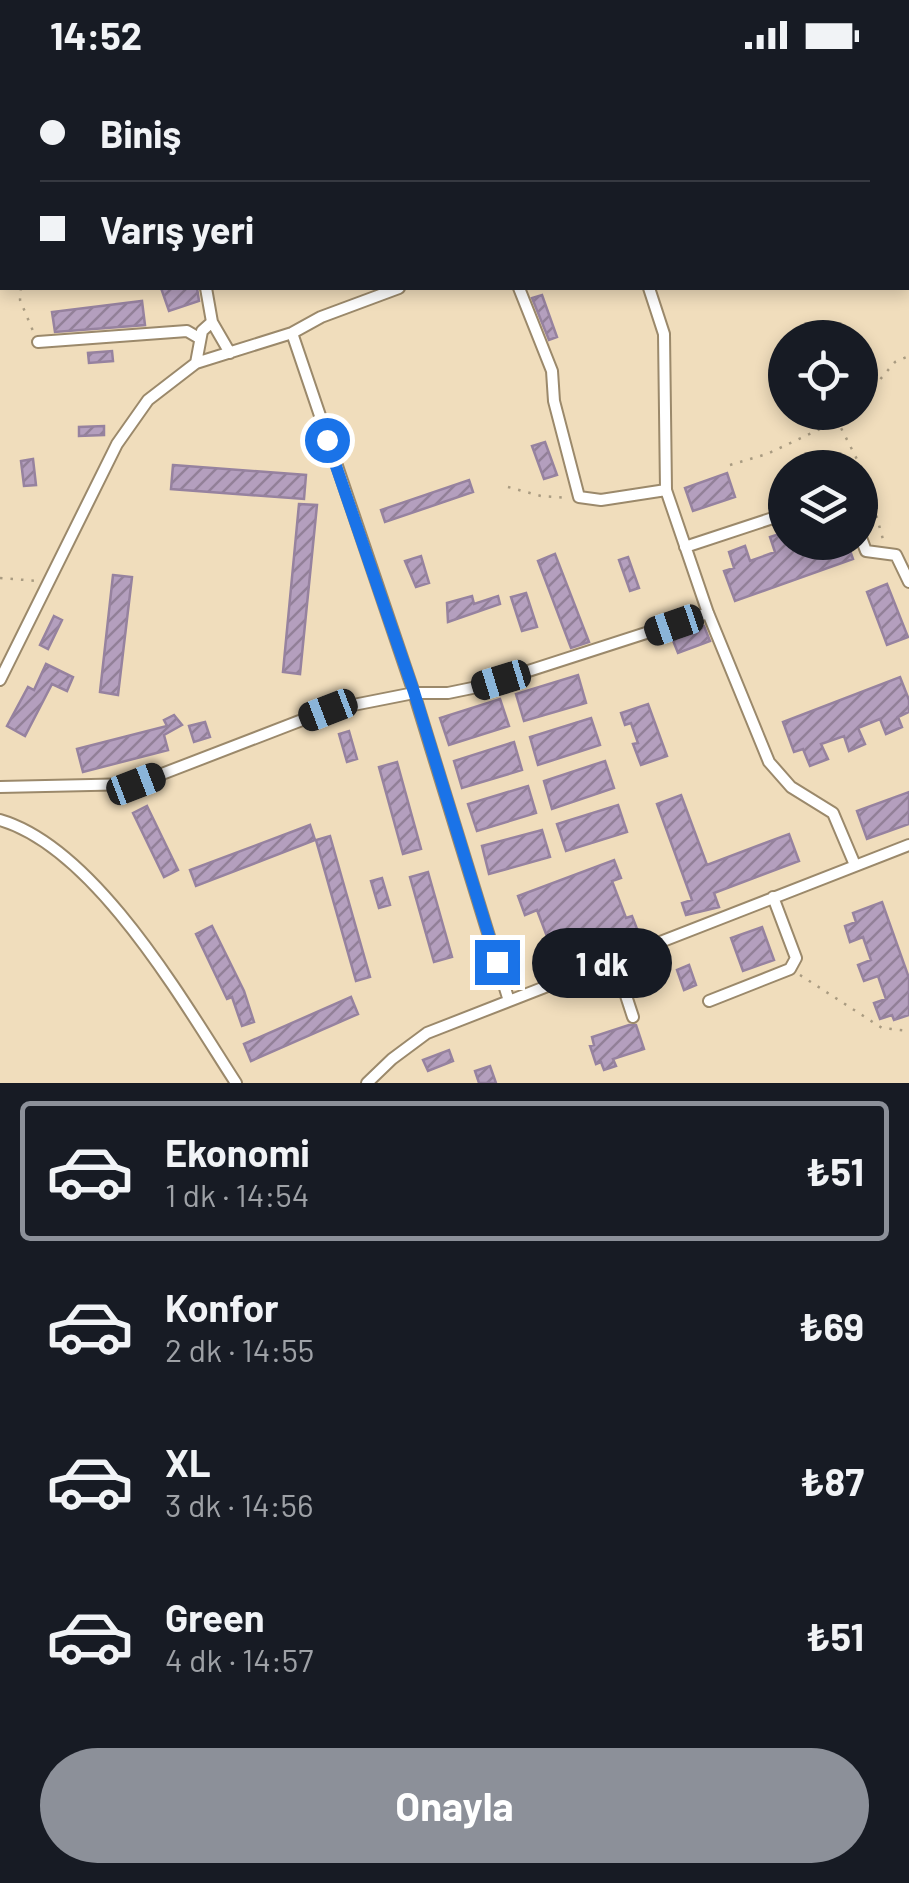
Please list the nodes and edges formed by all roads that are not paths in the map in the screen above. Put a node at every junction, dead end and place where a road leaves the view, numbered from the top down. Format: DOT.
graph roads {
  1 [pos="206,290"];
  2 [pos="395,290"];
  3 [pos="519,290"];
  4 [pos="649,290"];
  5 [pos="212,322"];
  6 [pos="292,332"];
  7 [pos="200,338"];
  8 [pos="38,342"];
  9 [pos="230,352"];
  10 [pos="196,363"];
  11 [pos="666,490"];
  12 [pos="768,520"];
  13 [pos="685,547"];
  14 [pos="878,553"];
  15 [pos="909,582"];
  16 [pos="708,613"];
  17 [pos="0,680"];
  18 [pos="414,692"];
  19 [pos="0,786"];
  20 [pos="0,820"];
  21 [pos="909,845"];
  22 [pos="855,865"];
  23 [pos="773,897"];
  24 [pos="614,959"];
  25 [pos="509,1000"];
  26 [pos="708,1001"];
  27 [pos="633,1017"];
  28 [pos="236,1083"];
  29 [pos="368,1083"];
  1 -- 5 [label="street"];
  2 -- 6 [label="street"];
  3 -- 11 [label="street"];
  4 -- 11 [label="street"];
  5 -- 7 [label="street"];
  5 -- 9 [label="street"];
  6 -- 9 [label="street"];
  6 -- 18 [label="street"];
  7 -- 8 [label="street"];
  7 -- 10 [label="street"];
  9 -- 10 [label="street"];
  10 -- 17 [label="street"];
  11 -- 13 [label="street"];
  12 -- 13 [label="street"];
  13 -- 16 [label="street"];
  14 -- 15 [label="street"];
  16 -- 18 [label="street"];
  16 -- 22 [label="street"];
  18 -- 19 [label="street"];
  18 -- 25 [label="street"];
  20 -- 28 [label="street"];
  21 -- 22 [label="street"];
  22 -- 23 [label="street"];
  23 -- 24 [label="street"];
  23 -- 26 [label="street"];
  24 -- 25 [label="street"];
  24 -- 27 [label="street"];
  25 -- 29 [label="street"];
}
